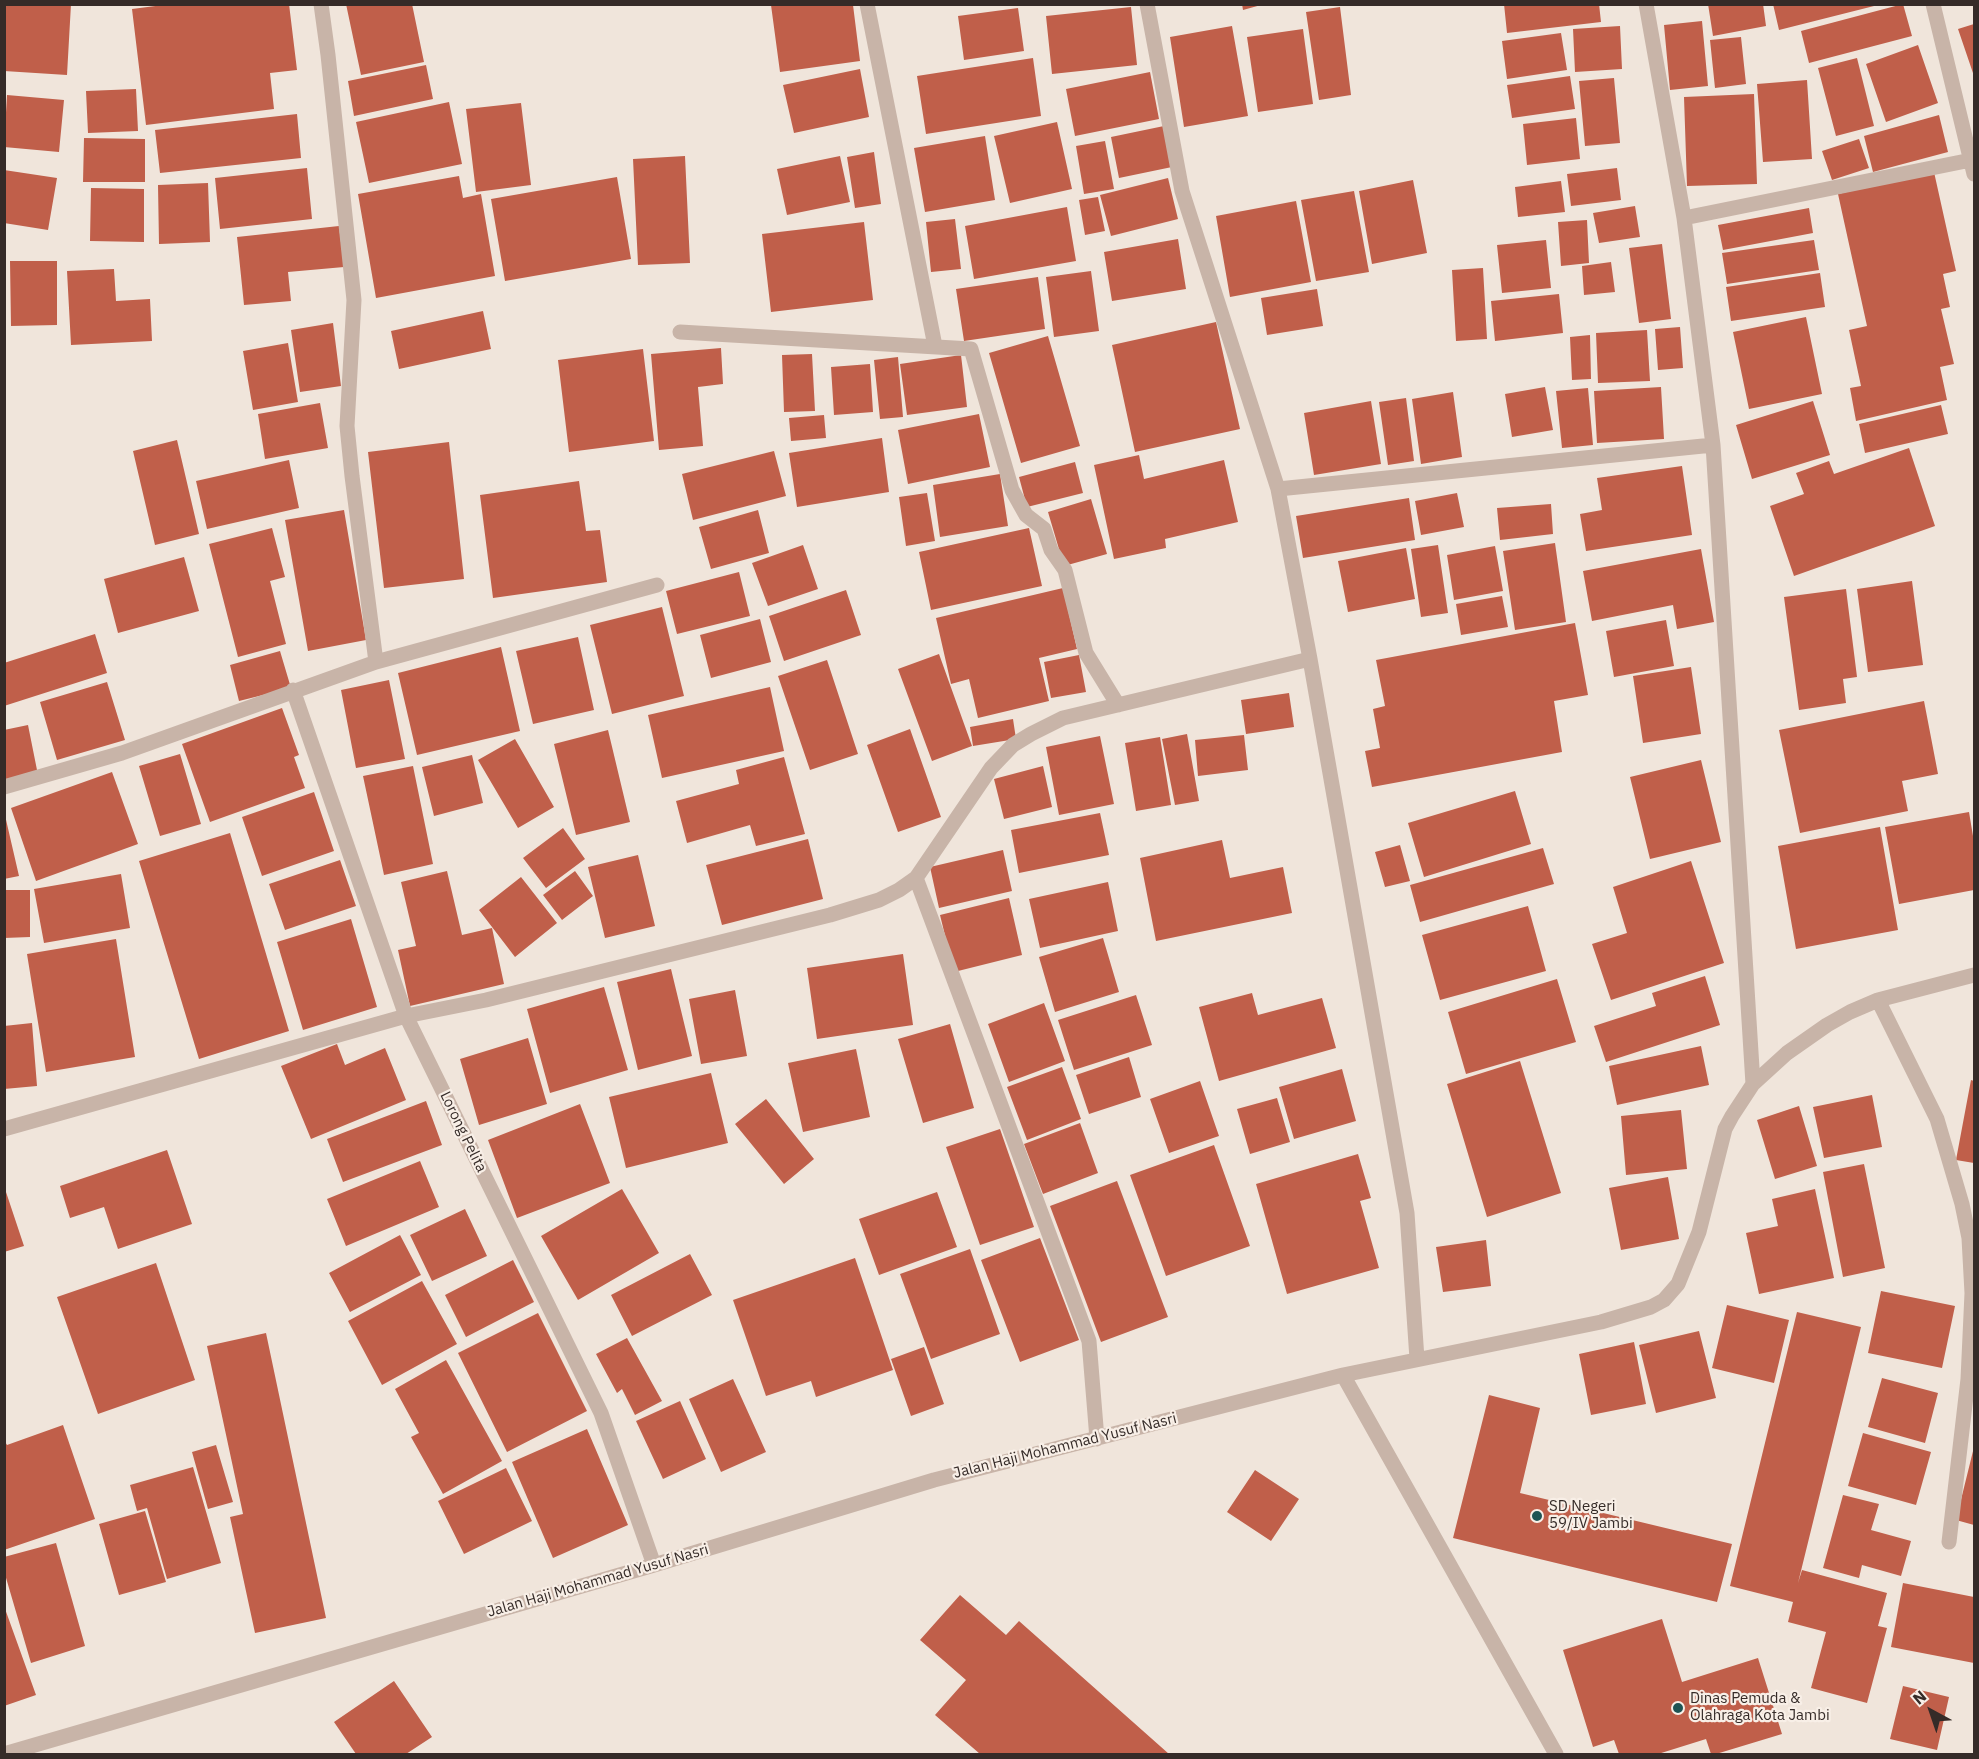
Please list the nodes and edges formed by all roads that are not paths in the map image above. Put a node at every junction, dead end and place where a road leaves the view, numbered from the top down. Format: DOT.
graph roads {
  1 [pos="321,4"];
  2 [pos="867,4"];
  3 [pos="1147,4"];
  4 [pos="1646,4"];
  5 [pos="1933,4"];
  6 [pos="1973,167"];
  7 [pos="1684,218"];
  8 [pos="680,332"];
  9 [pos="935,346"];
  10 [pos="1713,445"];
  11 [pos="1278,489"];
  12 [pos="657,585"];
  13 [pos="1310,659"];
  14 [pos="376,662"];
  15 [pos="293,690"];
  16 [pos="1118,705"];
  17 [pos="4,787"];
  18 [pos="916,878"];
  19 [pos="1974,975"];
  20 [pos="1878,1000"];
  21 [pos="406,1016"];
  22 [pos="1753,1084"];
  23 [pos="4,1130"];
  24 [pos="1968,1204"];
  25 [pos="1417,1359"];
  26 [pos="1343,1375"];
  27 [pos="1971,1381"];
  28 [pos="1097,1439"];
  29 [pos="1949,1542"];
  30 [pos="654,1565"];
  31 [pos="4,1754"];
  32 [pos="1556,1755"];
  1 -- 14 [label="street"];
  2 -- 9 [label="street"];
  3 -- 11 [label="street"];
  4 -- 7 [label="street"];
  5 -- 6 [label="street"];
  6 -- 7 [label="street"];
  7 -- 10 [label="street"];
  8 -- 9 [label="street"];
  9 -- 16 [label="street"];
  10 -- 11 [label="street"];
  10 -- 22 [label="street"];
  11 -- 13 [label="street"];
  12 -- 14 [label="street"];
  13 -- 16 [label="street"];
  13 -- 25 [label="street"];
  14 -- 15 [label="street"];
  15 -- 17 [label="street"];
  15 -- 21 [label="street, Lorong Pelita"];
  16 -- 18 [label="street"];
  18 -- 21 [label="street"];
  18 -- 28 [label="street"];
  19 -- 20 [label="street, Jalan Haji Mohammad Yusuf Nasri"];
  20 -- 22 [label="street, Jalan Haji Mohammad Yusuf Nasri"];
  20 -- 24 [label="street"];
  21 -- 23 [label="street"];
  21 -- 30 [label="street, Lorong Pelita"];
  22 -- 25 [label="street, Jalan Haji Mohammad Yusuf Nasri"];
  24 -- 27 [label="street"];
  25 -- 26 [label="street, Jalan Haji Mohammad Yusuf Nasri"];
  26 -- 28 [label="street, Jalan Haji Mohammad Yusuf Nasri"];
  26 -- 32 [label="street"];
  27 -- 29 [label="street"];
  28 -- 30 [label="street, Jalan Haji Mohammad Yusuf Nasri"];
  30 -- 31 [label="street, Jalan Haji Mohammad Yusuf Nasri"];
}
